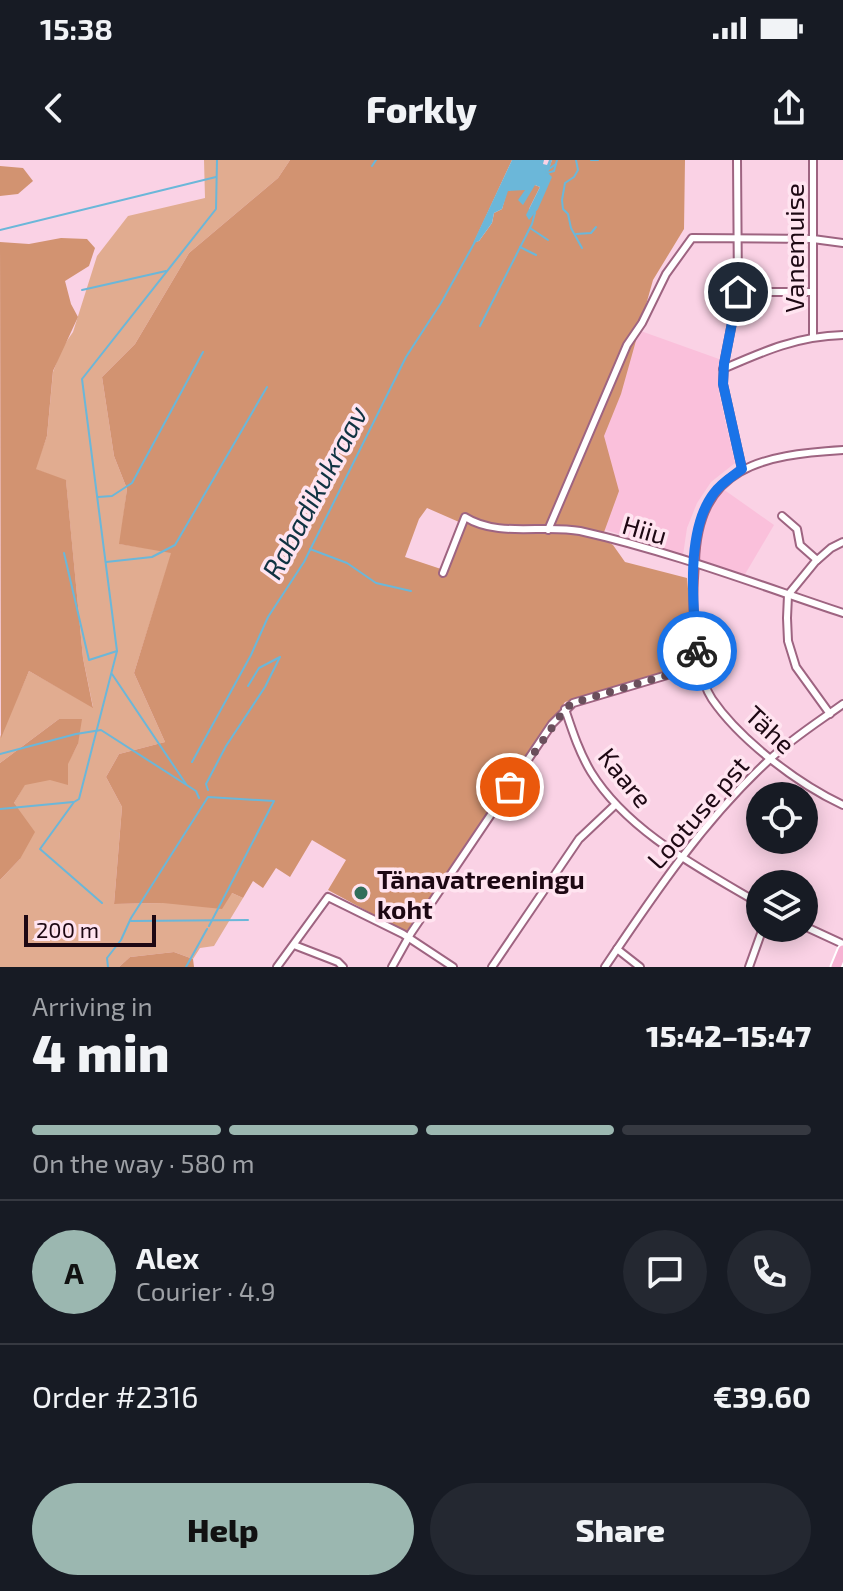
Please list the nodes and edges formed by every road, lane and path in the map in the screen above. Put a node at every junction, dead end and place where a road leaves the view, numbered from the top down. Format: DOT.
graph roads {
  1 [pos="737,160"];
  2 [pos="813,160"];
  3 [pos="737,238"];
  4 [pos="813,239"];
  5 [pos="843,243"];
  6 [pos="738,292"];
  7 [pos="813,292"];
  8 [pos="843,335"];
  9 [pos="813,336"];
  10 [pos="723,369"];
  11 [pos="843,450"];
  12 [pos="742,469"];
  13 [pos="782,516"];
  14 [pos="548,530"];
  15 [pos="843,542"];
  16 [pos="817,560"];
  17 [pos="695,564"];
  18 [pos="443,573"];
  19 [pos="788,595"];
  20 [pos="843,613"];
  21 [pos="701,665"];
  22 [pos="843,704"];
  23 [pos="565,709"];
  24 [pos="830,714"];
  25 [pos="771,758"];
  26 [pos="615,805"];
  27 [pos="843,805"];
  28 [pos="681,855"];
  29 [pos="746,895"];
  30 [pos="818,934"];
  31 [pos="408,938"];
  32 [pos="758,942"];
  33 [pos="294,945"];
  34 [pos="843,947"];
  35 [pos="617,949"];
  36 [pos="277,967"];
  37 [pos="343,967"];
  38 [pos="392,967"];
  39 [pos="453,967"];
  40 [pos="492,967"];
  41 [pos="605,967"];
  42 [pos="640,967"];
  43 [pos="749,967"];
  44 [pos="836,967"];
  1 -- 3 [label="street"];
  2 -- 4 [label="street, Vanemuise"];
  3 -- 4 [label="street"];
  3 -- 6 [label="street"];
  3 -- 14 [label="street"];
  4 -- 5 [label="street"];
  4 -- 7 [label="street, Vanemuise"];
  6 -- 7 [label="street"];
  6 -- 10 [label="street"];
  7 -- 9 [label="street, Vanemuise"];
  8 -- 9 [label="street"];
  9 -- 10 [label="street"];
  10 -- 12 [label="street"];
  11 -- 12 [label="street"];
  12 -- 17 [label="street, Tähe"];
  13 -- 16 [label="street"];
  14 -- 17 [label="street, Hiiu"];
  14 -- 18 [label="street, Hiiu"];
  15 -- 16 [label="street"];
  16 -- 19 [label="street"];
  17 -- 19 [label="street, Hiiu"];
  17 -- 21 [label="street, Tähe"];
  19 -- 20 [label="street, Hiiu"];
  19 -- 24 [label="street"];
  21 -- 23 [label="street"];
  21 -- 25 [label="street, Tähe"];
  22 -- 24 [label="street, Lootuse pst"];
  23 -- 26 [label="street, Kaare"];
  23 -- 31 [label="street"];
  24 -- 25 [label="street, Lootuse pst"];
  25 -- 27 [label="street, Tähe"];
  25 -- 28 [label="street, Lootuse pst"];
  26 -- 28 [label="street, Kaare"];
  26 -- 40 [label="street"];
  28 -- 29 [label="street, Kaare"];
  28 -- 35 [label="street, Lootuse pst"];
  30 -- 34 [label="street"];
  31 -- 33 [label="street"];
  31 -- 38 [label="street"];
  31 -- 39 [label="street"];
  32 -- 43 [label="street"];
  33 -- 36 [label="street"];
  33 -- 37 [label="street"];
  34 -- 44 [label="highway"];
  35 -- 41 [label="street, Lootuse pst"];
  35 -- 42 [label="street"];
}
